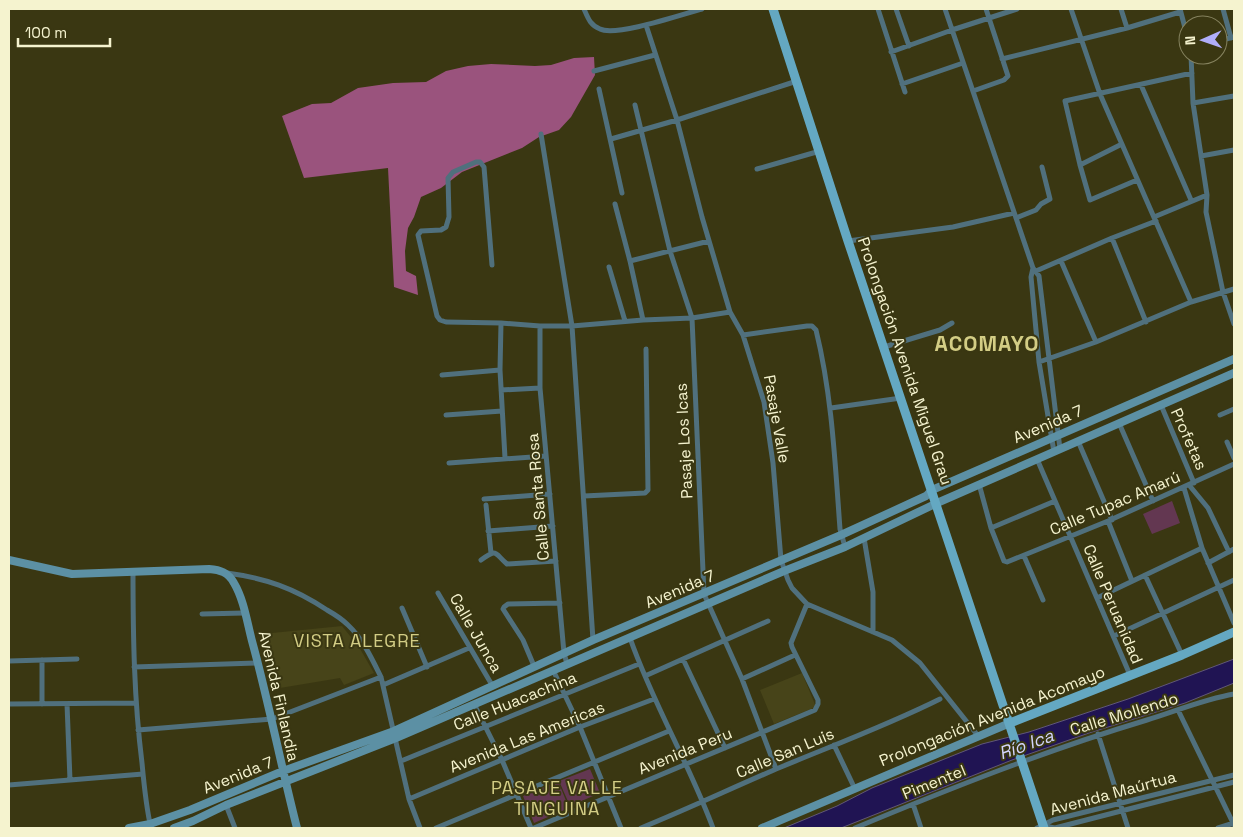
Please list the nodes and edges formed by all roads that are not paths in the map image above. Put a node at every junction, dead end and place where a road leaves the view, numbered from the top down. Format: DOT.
graph roads {
  1 [pos="584,9"];
  2 [pos="702,9"];
  3 [pos="773,9"];
  4 [pos="878,9"];
  5 [pos="896,9"];
  6 [pos="944,9"];
  7 [pos="986,9"];
  8 [pos="1017,9"];
  9 [pos="1070,9"];
  10 [pos="1121,9"];
  11 [pos="1224,9"];
  12 [pos="1180,10"];
  13 [pos="989,18"];
  14 [pos="646,24"];
  15 [pos="1128,28"];
  16 [pos="952,30"];
  17 [pos="1233,37"];
  18 [pos="1081,39"];
  19 [pos="909,46"];
  20 [pos="892,52"];
  21 [pos="655,55"];
  22 [pos="1002,59"];
  23 [pos="963,64"];
  24 [pos="1192,65"];
  25 [pos="594,71"];
  26 [pos="1192,73"];
  27 [pos="797,80"];
  28 [pos="902,84"];
  29 [pos="1141,85"];
  30 [pos="599,89"];
  31 [pos="973,91"];
  32 [pos="904,92"];
  33 [pos="1100,94"];
  34 [pos="1234,96"];
  35 [pos="1193,103"];
  36 [pos="635,105"];
  37 [pos="676,120"];
  38 [pos="641,130"];
  39 [pos="541,134"];
  40 [pos="611,139"];
  41 [pos="1122,144"];
  42 [pos="1234,150"];
  43 [pos="820,151"];
  44 [pos="1201,156"];
  45 [pos="1042,166"];
  46 [pos="1080,166"];
  47 [pos="757,169"];
  48 [pos="1137,180"];
  49 [pos="622,193"];
  50 [pos="1207,195"];
  51 [pos="1191,200"];
  52 [pos="615,204"];
  53 [pos="1015,216"];
  54 [pos="1155,219"];
  55 [pos="1112,238"];
  56 [pos="709,241"];
  57 [pos="848,241"];
  58 [pos="670,251"];
  59 [pos="630,261"];
  60 [pos="1061,261"];
  61 [pos="492,265"];
  62 [pos="609,267"];
  63 [pos="1034,270"];
  64 [pos="1234,288"];
  65 [pos="1223,292"];
  66 [pos="1191,302"];
  67 [pos="730,312"];
  68 [pos="692,318"];
  69 [pos="643,320"];
  70 [pos="625,321"];
  71 [pos="1146,322"];
  72 [pos="501,323"];
  73 [pos="952,323"];
  74 [pos="1234,324"];
  75 [pos="540,326"];
  76 [pos="572,326"];
  77 [pos="743,335"];
  78 [pos="1096,342"];
  79 [pos="884,347"];
  80 [pos="646,349"];
  81 [pos="1048,359"];
  82 [pos="1234,359"];
  83 [pos="1039,362"];
  84 [pos="500,370"];
  85 [pos="1234,373"];
  86 [pos="442,374"];
  87 [pos="540,388"];
  88 [pos="501,390"];
  89 [pos="901,398"];
  90 [pos="1160,405"];
  91 [pos="831,408"];
  92 [pos="1234,409"];
  93 [pos="502,411"];
  94 [pos="446,415"];
  95 [pos="1220,415"];
  96 [pos="1119,423"];
  97 [pos="1054,436"];
  98 [pos="1078,441"];
  99 [pos="1227,442"];
  100 [pos="1057,450"];
  101 [pos="546,456"];
  102 [pos="505,458"];
  103 [pos="1234,458"];
  104 [pos="1037,459"];
  105 [pos="449,463"];
  106 [pos="1234,464"];
  107 [pos="978,484"];
  108 [pos="1189,485"];
  109 [pos="932,490"];
  110 [pos="550,494"];
  111 [pos="584,496"];
  112 [pos="484,499"];
  113 [pos="1055,501"];
  114 [pos="1153,501"];
  115 [pos="936,503"];
  116 [pos="486,505"];
  117 [pos="1110,521"];
  118 [pos="553,526"];
  119 [pos="991,528"];
  120 [pos="488,531"];
  121 [pos="841,535"];
  122 [pos="1071,537"];
  123 [pos="864,538"];
  124 [pos="845,547"];
  125 [pos="1202,548"];
  126 [pos="1232,550"];
  127 [pos="491,553"];
  128 [pos="1024,556"];
  129 [pos="9,560"];
  130 [pos="481,560"];
  131 [pos="781,560"];
  132 [pos="556,561"];
  133 [pos="1208,563"];
  134 [pos="133,571"];
  135 [pos="784,571"];
  136 [pos="226,573"];
  137 [pos="1145,575"];
  138 [pos="1234,580"];
  139 [pos="1132,581"];
  140 [pos="1218,587"];
  141 [pos="438,593"];
  142 [pos="704,594"];
  143 [pos="1097,598"];
  144 [pos="1043,600"];
  145 [pos="560,603"];
  146 [pos="708,604"];
  147 [pos="807,604"];
  148 [pos="402,608"];
  149 [pos="244,613"];
  150 [pos="1162,613"];
  151 [pos="202,614"];
  152 [pos="768,621"];
  153 [pos="1234,623"];
  154 [pos="874,632"];
  155 [pos="1234,632"];
  156 [pos="1114,636"];
  157 [pos="630,638"];
  158 [pos="593,640"];
  159 [pos="724,640"];
  160 [pos="469,648"];
  161 [pos="564,653"];
  162 [pos="795,655"];
  163 [pos="1182,655"];
  164 [pos="77,658"];
  165 [pos="684,659"];
  166 [pos="9,660"];
  167 [pos="42,660"];
  168 [pos="258,663"];
  169 [pos="567,664"];
  170 [pos="639,664"];
  171 [pos="427,666"];
  172 [pos="534,666"];
  173 [pos="134,667"];
  174 [pos="553,670"];
  175 [pos="1130,675"];
  176 [pos="645,676"];
  177 [pos="381,677"];
  178 [pos="742,678"];
  179 [pos="383,685"];
  180 [pos="492,685"];
  181 [pos="564,694"];
  182 [pos="1234,694"];
  183 [pos="654,699"];
  184 [pos="940,699"];
  185 [pos="136,703"];
  186 [pos="9,704"];
  187 [pos="42,704"];
  188 [pos="67,704"];
  189 [pos="474,704"];
  190 [pos="1178,710"];
  191 [pos="272,719"];
  192 [pos="485,727"];
  193 [pos="1011,727"];
  194 [pos="580,728"];
  195 [pos="138,730"];
  196 [pos="669,731"];
  197 [pos="763,733"];
  198 [pos="395,734"];
  199 [pos="1098,734"];
  200 [pos="979,737"];
  201 [pos="834,745"];
  202 [pos="724,748"];
  203 [pos="502,760"];
  204 [pos="1022,760"];
  205 [pos="401,761"];
  206 [pos="594,761"];
  207 [pos="686,764"];
  208 [pos="776,769"];
  209 [pos="283,771"];
  210 [pos="143,774"];
  211 [pos="1234,775"];
  212 [pos="70,780"];
  213 [pos="1212,780"];
  214 [pos="285,782"];
  215 [pos="1234,782"];
  216 [pos="9,785"];
  217 [pos="1216,787"];
  218 [pos="855,789"];
  219 [pos="516,795"];
  220 [pos="609,796"];
  221 [pos="410,799"];
  222 [pos="704,802"];
  223 [pos="1119,803"];
  224 [pos="913,804"];
  225 [pos="226,805"];
  226 [pos="1123,812"];
  227 [pos="194,824"];
  228 [pos="1234,824"];
  229 [pos="151,826"];
  230 [pos="1042,827"];
  231 [pos="129,828"];
  232 [pos="174,828"];
  233 [pos="235,828"];
  234 [pos="297,828"];
  235 [pos="420,828"];
  236 [pos="436,828"];
  237 [pos="532,828"];
  238 [pos="621,828"];
  239 [pos="641,828"];
  240 [pos="713,828"];
  241 [pos="762,828"];
  242 [pos="855,828"];
  243 [pos="921,828"];
  244 [pos="1128,828"];
  245 [pos="1218,828"];
  1 -- 14 [label="street"];
  2 -- 14 [label="street"];
  3 -- 27 [label="main road, Prolongación Avenida Miguel Grau"];
  4 -- 20 [label="street"];
  5 -- 19 [label="street"];
  6 -- 16 [label="street"];
  7 -- 13 [label="street"];
  8 -- 13 [label="street"];
  9 -- 18 [label="street"];
  10 -- 15 [label="street"];
  11 -- 17 [label="street"];
  12 -- 15 [label="street"];
  13 -- 16 [label="street"];
  13 -- 22 [label="street"];
  14 -- 21 [label="street, Pasaje Valle"];
  15 -- 18 [label="street"];
  16 -- 19 [label="street"];
  16 -- 23 [label="street"];
  18 -- 22 [label="street"];
  18 -- 33 [label="street"];
  19 -- 20 [label="street"];
  20 -- 28 [label="street"];
  21 -- 25 [label="street"];
  21 -- 37 [label="street, Pasaje Valle"];
  22 -- 31 [label="street"];
  23 -- 28 [label="street"];
  23 -- 31 [label="street"];
  24 -- 26 [label="street"];
  26 -- 29 [label="street"];
  26 -- 35 [label="street"];
  27 -- 37 [label="street"];
  27 -- 43 [label="main road, Prolongación Avenida Miguel Grau"];
  28 -- 32 [label="street"];
  29 -- 33 [label="street"];
  29 -- 51 [label="street"];
  30 -- 40 [label="street"];
  31 -- 53 [label="street"];
  33 -- 41 [label="street"];
  33 -- 46 [label="street"];
  34 -- 35 [label="street"];
  35 -- 44 [label="street"];
  36 -- 38 [label="street, Pasaje Los Icas"];
  37 -- 38 [label="street"];
  37 -- 56 [label="street, Pasaje Valle"];
  38 -- 40 [label="street"];
  38 -- 58 [label="street, Pasaje Los Icas"];
  39 -- 76 [label="street"];
  40 -- 49 [label="street"];
  41 -- 46 [label="street"];
  41 -- 48 [label="street"];
  42 -- 44 [label="street"];
  43 -- 47 [label="street"];
  43 -- 57 [label="main road, Prolongación Avenida Miguel Grau"];
  44 -- 50 [label="street"];
  45 -- 53 [label="street"];
  46 -- 48 [label="street"];
  48 -- 54 [label="street"];
  50 -- 51 [label="street"];
  50 -- 65 [label="street"];
  51 -- 54 [label="street"];
  52 -- 59 [label="street"];
  53 -- 57 [label="street"];
  53 -- 63 [label="street"];
  54 -- 55 [label="street"];
  54 -- 66 [label="street"];
  55 -- 60 [label="street"];
  55 -- 71 [label="street"];
  56 -- 58 [label="street"];
  56 -- 67 [label="street, Pasaje Valle"];
  57 -- 79 [label="main road, Prolongación Avenida Miguel Grau"];
  58 -- 59 [label="street"];
  58 -- 68 [label="street, Pasaje Los Icas"];
  59 -- 69 [label="street"];
  60 -- 63 [label="street"];
  60 -- 78 [label="street"];
  61 -- 72 [label="street"];
  62 -- 70 [label="street"];
  63 -- 81 [label="street"];
  63 -- 83 [label="street"];
  64 -- 65 [label="street"];
  65 -- 66 [label="street"];
  65 -- 74 [label="street"];
  66 -- 71 [label="street"];
  67 -- 68 [label="street"];
  67 -- 77 [label="street, Pasaje Valle"];
  68 -- 69 [label="street"];
  68 -- 142 [label="street, Pasaje Los Icas"];
  69 -- 70 [label="street"];
  70 -- 76 [label="street"];
  71 -- 78 [label="street"];
  72 -- 75 [label="street"];
  72 -- 84 [label="street"];
  73 -- 79 [label="street"];
  75 -- 76 [label="street"];
  75 -- 87 [label="street, Calle Santa Rosa"];
  76 -- 111 [label="street"];
  77 -- 91 [label="street"];
  77 -- 131 [label="street, Pasaje Valle"];
  78 -- 81 [label="street"];
  79 -- 89 [label="main road, Prolongación Avenida Miguel Grau"];
  80 -- 111 [label="street"];
  81 -- 83 [label="street"];
  81 -- 97 [label="street"];
  82 -- 97 [label="street, Avenida 7"];
  83 -- 97 [label="street"];
  84 -- 86 [label="street"];
  84 -- 88 [label="street"];
  85 -- 90 [label="street, Avenida 7"];
  87 -- 88 [label="street"];
  87 -- 101 [label="street, Calle Santa Rosa"];
  88 -- 93 [label="street"];
  89 -- 91 [label="street"];
  89 -- 109 [label="main road, Prolongación Avenida Miguel Grau"];
  90 -- 96 [label="street, Avenida 7"];
  90 -- 108 [label="street, Profetas"];
  91 -- 121 [label="street"];
  92 -- 95 [label="street"];
  93 -- 94 [label="street"];
  93 -- 102 [label="street"];
  96 -- 98 [label="street, Avenida 7"];
  96 -- 114 [label="street"];
  97 -- 100 [label="street"];
  97 -- 109 [label="street, Avenida 7"];
  98 -- 100 [label="street, Avenida 7"];
  98 -- 117 [label="street"];
  99 -- 103 [label="street"];
  100 -- 104 [label="street, Avenida 7"];
  101 -- 102 [label="street"];
  101 -- 110 [label="street, Calle Santa Rosa"];
  102 -- 105 [label="street"];
  104 -- 107 [label="street, Avenida 7"];
  104 -- 113 [label="street, Calle Peruanidad"];
  106 -- 108 [label="street, Calle Tupac Amarú"];
  107 -- 115 [label="street, Avenida 7"];
  107 -- 119 [label="street"];
  108 -- 114 [label="street, Calle Tupac Amarú"];
  108 -- 125 [label="street, Profetas"];
  108 -- 126 [label="street"];
  109 -- 115 [label="main road, Prolongación Avenida Miguel Grau"];
  109 -- 121 [label="street, Avenida 7"];
  110 -- 112 [label="street"];
  110 -- 118 [label="street, Calle Santa Rosa"];
  111 -- 158 [label="street"];
  113 -- 119 [label="street"];
  113 -- 122 [label="street, Calle Peruanidad"];
  114 -- 117 [label="street, Calle Tupac Amarú"];
  115 -- 123 [label="street, Avenida 7"];
  115 -- 193 [label="main road, Prolongación Avenida Miguel Grau"];
  116 -- 120 [label="street"];
  117 -- 122 [label="street, Calle Tupac Amarú"];
  117 -- 139 [label="street"];
  118 -- 120 [label="street"];
  118 -- 132 [label="street, Calle Santa Rosa"];
  119 -- 128 [label="street, Calle Tupac Amarú"];
  120 -- 127 [label="street"];
  121 -- 124 [label="street"];
  121 -- 131 [label="street, Avenida 7"];
  122 -- 128 [label="street, Calle Tupac Amarú"];
  122 -- 143 [label="street, Calle Peruanidad"];
  123 -- 124 [label="street, Avenida 7"];
  123 -- 154 [label="street"];
  124 -- 135 [label="street, Avenida 7"];
  125 -- 133 [label="street, Profetas"];
  125 -- 137 [label="street"];
  126 -- 133 [label="street"];
  127 -- 130 [label="street"];
  127 -- 132 [label="street"];
  128 -- 144 [label="street"];
  129 -- 134 [label="street"];
  131 -- 135 [label="street, Pasaje Valle"];
  131 -- 142 [label="street, Avenida 7"];
  132 -- 145 [label="street, Calle Santa Rosa"];
  133 -- 140 [label="street, Profetas"];
  134 -- 136 [label="street"];
  134 -- 173 [label="street"];
  135 -- 146 [label="street, Avenida 7"];
  135 -- 147 [label="street, Pasaje Valle"];
  136 -- 149 [label="street, Avenida Finlandia"];
  136 -- 177 [label="street"];
  137 -- 139 [label="street"];
  137 -- 150 [label="street"];
  138 -- 140 [label="street"];
  139 -- 143 [label="street"];
  140 -- 150 [label="street"];
  140 -- 153 [label="street, Profetas"];
  141 -- 160 [label="street, Calle Junca"];
  142 -- 146 [label="street, Pasaje Los Icas"];
  142 -- 158 [label="street, Avenida 7"];
  143 -- 156 [label="street, Calle Peruanidad"];
  145 -- 161 [label="street, Calle Santa Rosa"];
  145 -- 172 [label="street"];
  146 -- 157 [label="street, Avenida 7"];
  146 -- 159 [label="street, Pasaje Los Icas"];
  147 -- 154 [label="street, Pasaje Valle"];
  147 -- 162 [label="street"];
  148 -- 171 [label="street"];
  149 -- 151 [label="street"];
  149 -- 168 [label="street, Avenida Finlandia"];
  150 -- 156 [label="street"];
  150 -- 163 [label="street"];
  152 -- 159 [label="street"];
  154 -- 200 [label="street, Pasaje Valle"];
  155 -- 163 [label="main road, Prolongación Avenida Acomayo"];
  156 -- 175 [label="street, Calle Peruanidad"];
  157 -- 169 [label="street, Avenida 7"];
  157 -- 170 [label="street"];
  158 -- 161 [label="street, Avenida 7"];
  159 -- 165 [label="street"];
  159 -- 178 [label="street, Pasaje Los Icas"];
  160 -- 171 [label="street"];
  160 -- 180 [label="street, Calle Junca"];
  161 -- 169 [label="street, Calle Santa Rosa"];
  161 -- 172 [label="street, Avenida 7"];
  162 -- 178 [label="street"];
  162 -- 197 [label="street, Avenida Peru"];
  163 -- 175 [label="main road, Prolongación Avenida Acomayo"];
  164 -- 167 [label="street"];
  165 -- 176 [label="street"];
  165 -- 202 [label="street"];
  166 -- 167 [label="street"];
  167 -- 187 [label="street"];
  168 -- 173 [label="street"];
  168 -- 191 [label="street, Avenida Finlandia"];
  169 -- 174 [label="street, Avenida 7"];
  170 -- 176 [label="street"];
  170 -- 181 [label="street, Calle Huacachina"];
  171 -- 179 [label="street"];
  172 -- 180 [label="street, Avenida 7"];
  173 -- 185 [label="street"];
  174 -- 181 [label="street"];
  174 -- 189 [label="street, Avenida 7"];
  175 -- 193 [label="main road, Prolongación Avenida Acomayo"];
  176 -- 183 [label="street"];
  177 -- 179 [label="street"];
  177 -- 191 [label="street"];
  178 -- 197 [label="street, Pasaje Los Icas"];
  179 -- 198 [label="street"];
  180 -- 198 [label="street, Avenida 7"];
  181 -- 192 [label="street, Calle Huacachina"];
  181 -- 194 [label="street"];
  182 -- 190 [label="street, Calle Mollendo"];
  183 -- 194 [label="street, Avenida Las Americas"];
  183 -- 196 [label="street"];
  184 -- 201 [label="street, Calle San Luis"];
  185 -- 188 [label="street"];
  185 -- 195 [label="street"];
  186 -- 187 [label="street"];
  187 -- 188 [label="street"];
  188 -- 212 [label="street"];
  189 -- 192 [label="street"];
  189 -- 198 [label="street, Avenida 7"];
  190 -- 199 [label="street, Calle Mollendo"];
  190 -- 213 [label="street"];
  191 -- 195 [label="street"];
  191 -- 209 [label="street, Avenida Finlandia"];
  192 -- 203 [label="street"];
  192 -- 205 [label="street, Calle Huacachina"];
  193 -- 200 [label="street, Prolongación Avenida Acomayo"];
  193 -- 204 [label="main road, Prolongación Avenida Miguel Grau"];
  194 -- 203 [label="street, Avenida Las Americas"];
  194 -- 206 [label="street"];
  195 -- 210 [label="street"];
  196 -- 206 [label="street"];
  196 -- 207 [label="street"];
  197 -- 202 [label="street, Avenida Peru"];
  197 -- 208 [label="street, Pasaje Los Icas"];
  198 -- 205 [label="street"];
  198 -- 209 [label="street, Avenida 7"];
  198 -- 214 [label="street, Avenida 7"];
  199 -- 204 [label="street, Calle Mollendo"];
  199 -- 223 [label="street"];
  200 -- 218 [label="street, Prolongación Avenida Acomayo"];
  201 -- 208 [label="street, Calle San Luis"];
  201 -- 218 [label="street"];
  202 -- 207 [label="street, Avenida Peru"];
  203 -- 219 [label="street"];
  203 -- 221 [label="street, Avenida Las Americas"];
  204 -- 224 [label="street, Pimentel"];
  204 -- 230 [label="main road, Prolongación Avenida Miguel Grau"];
  205 -- 221 [label="street"];
  206 -- 219 [label="street"];
  206 -- 220 [label="street"];
  207 -- 220 [label="street, Avenida Peru"];
  207 -- 222 [label="street"];
  208 -- 222 [label="street, Calle San Luis"];
  209 -- 214 [label="street, Avenida Finlandia"];
  209 -- 229 [label="street, Avenida 7"];
  210 -- 212 [label="street"];
  210 -- 229 [label="street"];
  211 -- 213 [label="street, Avenida Maúrtua"];
  212 -- 216 [label="street"];
  213 -- 217 [label="street"];
  213 -- 223 [label="street, Avenida Maúrtua"];
  214 -- 225 [label="street, Avenida 7"];
  214 -- 234 [label="street, Avenida Finlandia"];
  215 -- 217 [label="street, Avenida Maúrtua"];
  217 -- 226 [label="street, Avenida Maúrtua"];
  217 -- 228 [label="street"];
  218 -- 241 [label="street, Prolongación Avenida Acomayo"];
  219 -- 236 [label="street"];
  219 -- 237 [label="street"];
  220 -- 237 [label="street, Avenida Peru"];
  220 -- 238 [label="street"];
  221 -- 235 [label="street"];
  222 -- 239 [label="street, Calle San Luis"];
  222 -- 240 [label="street"];
  223 -- 226 [label="street"];
  223 -- 230 [label="street, Avenida Maúrtua"];
  224 -- 242 [label="street, Pimentel"];
  224 -- 243 [label="street"];
  225 -- 227 [label="street, Avenida 7"];
  225 -- 233 [label="street"];
  226 -- 230 [label="street, Avenida Maúrtua"];
  226 -- 244 [label="street"];
  227 -- 232 [label="street, Avenida 7"];
  228 -- 245 [label="street"];
  229 -- 231 [label="street, Avenida 7"];
}
